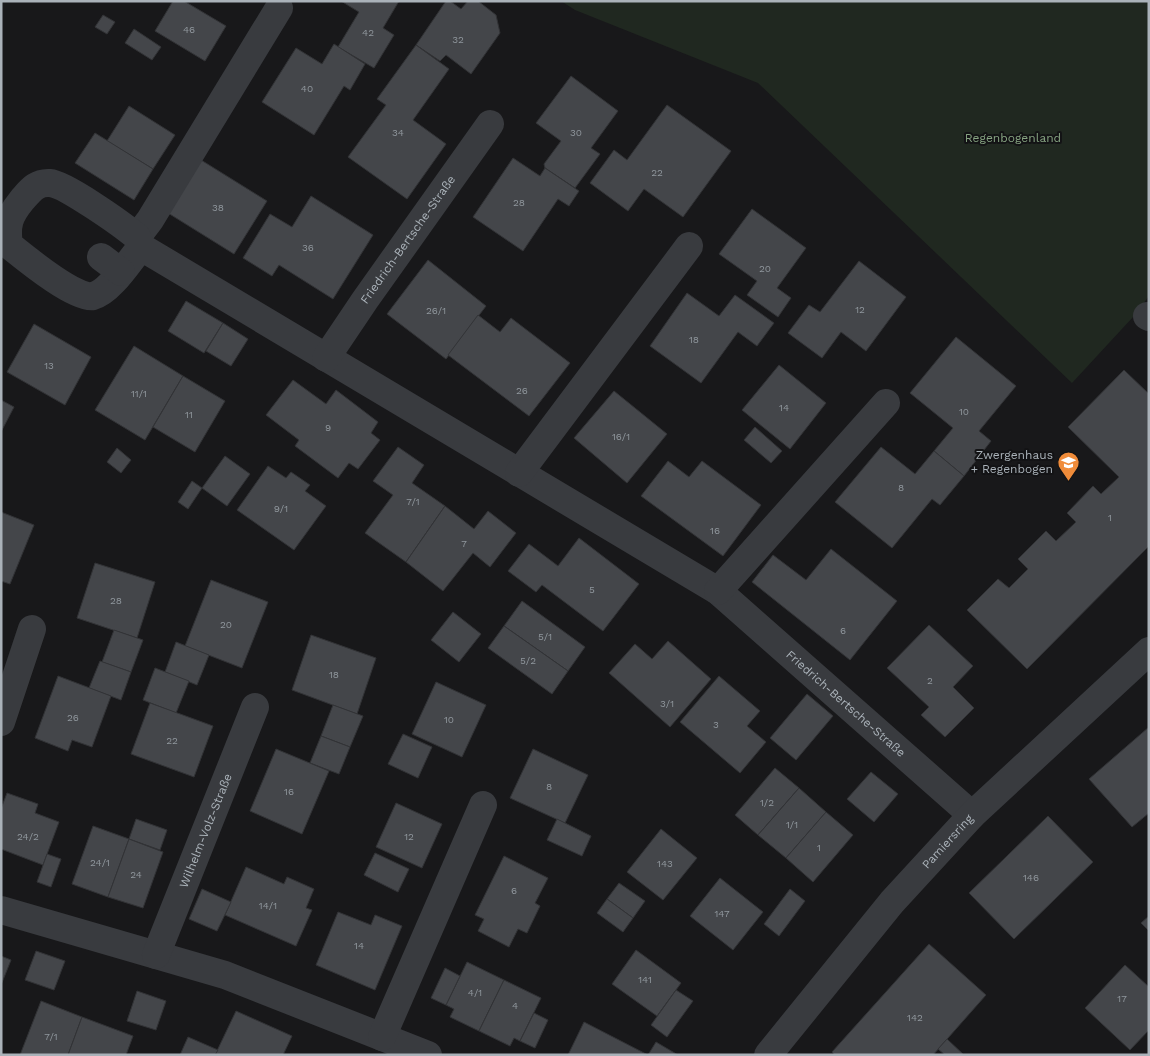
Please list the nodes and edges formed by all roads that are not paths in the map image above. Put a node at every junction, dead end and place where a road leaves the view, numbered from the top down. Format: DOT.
graph roads {
  1 [pos="279,8"];
  2 [pos="490,124"];
  3 [pos="139,242"];
  4 [pos="689,246"];
  5 [pos="326,358"];
  6 [pos="886,403"];
  7 [pos="519,473"];
  8 [pos="718,591"];
  9 [pos="32,629"];
  10 [pos="1149,651"];
  11 [pos="255,707"];
  12 [pos="1,722"];
  13 [pos="483,805"];
  14 [pos="972,815"];
  15 [pos="1,910"];
  16 [pos="156,955"];
  17 [pos="382,1036"];
  18 [pos="428,1055"];
  19 [pos="768,1055"];
  1 -- 3 [label="street, Friedrich-Bertsche-Straße"];
  2 -- 5 [label="street, Friedrich-Bertsche-Straße"];
  3 -- 3 [label="street, Friedrich-Bertsche-Straße"];
  3 -- 5 [label="street, Friedrich-Bertsche-Straße"];
  4 -- 7 [label="street"];
  5 -- 7 [label="street, Friedrich-Bertsche-Straße"];
  6 -- 8 [label="street"];
  7 -- 8 [label="street, Friedrich-Bertsche-Straße"];
  8 -- 14 [label="street, Friedrich-Bertsche-Straße"];
  9 -- 12 [label="street"];
  10 -- 14 [label="street, Pamiersring"];
  11 -- 16 [label="street, Wilhelm-Volz-Straße"];
  13 -- 17 [label="street"];
  14 -- 19 [label="street, Pamiersring"];
  15 -- 16 [label="street"];
  16 -- 17 [label="street"];
  17 -- 18 [label="street"];
}
